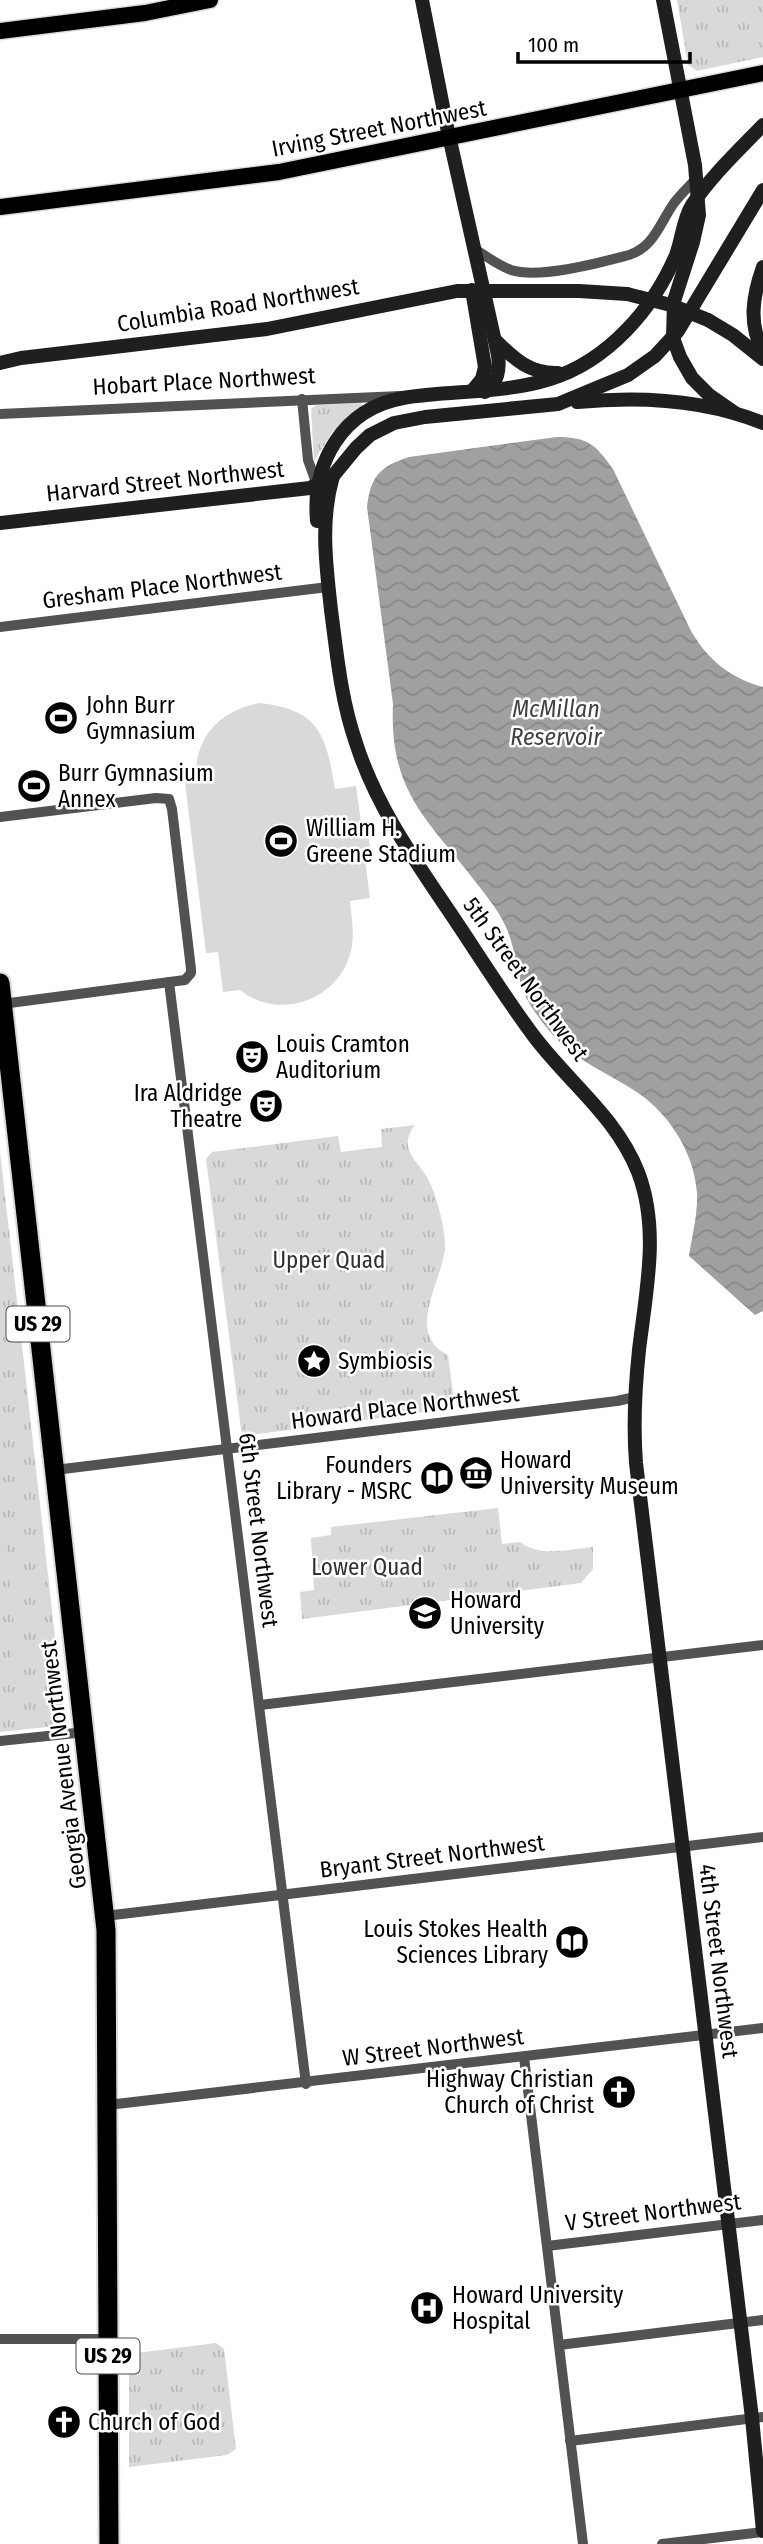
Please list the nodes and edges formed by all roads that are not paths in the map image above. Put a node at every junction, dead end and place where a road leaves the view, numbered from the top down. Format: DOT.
graph roads {
  1 [pos="210,0"];
  2 [pos="422,0"];
  3 [pos="663,0"];
  4 [pos="0,31"];
  5 [pos="763,73"];
  6 [pos="679,90"];
  7 [pos="763,125"];
  8 [pos="449,138"];
  9 [pos="697,178"];
  10 [pos="763,190"];
  11 [pos="698,198"];
  12 [pos="0,207"];
  13 [pos="473,248"];
  14 [pos="763,267"];
  15 [pos="477,291"];
  16 [pos="494,338"];
  17 [pos="673,338"];
  18 [pos="763,351"];
  19 [pos="763,359"];
  20 [pos="0,363"];
  21 [pos="566,373"];
  22 [pos="490,389"];
  23 [pos="473,390"];
  24 [pos="410,396"];
  25 [pos="302,399"];
  26 [pos="558,404"];
  27 [pos="735,413"];
  28 [pos="0,414"];
  29 [pos="763,423"];
  30 [pos="336,472"];
  31 [pos="317,485"];
  32 [pos="0,523"];
  33 [pos="324,547"];
  34 [pos="328,587"];
  35 [pos="0,626"];
  36 [pos="0,817"];
  37 [pos="169,982"];
  38 [pos="0,983"];
  39 [pos="2,1004"];
  40 [pos="8,1122"];
  41 [pos="635,1397"];
  42 [pos="228,1450"];
  43 [pos="55,1470"];
  44 [pos="763,1645"];
  45 [pos="659,1658"];
  46 [pos="260,1705"];
  47 [pos="85,1732"];
  48 [pos="0,1741"];
  49 [pos="763,1837"];
  50 [pos="682,1847"];
  51 [pos="282,1896"];
  52 [pos="105,1916"];
  53 [pos="763,2028"];
  54 [pos="705,2036"];
  55 [pos="524,2057"];
  56 [pos="306,2084"];
  57 [pos="108,2105"];
  58 [pos="763,2220"];
  59 [pos="728,2224"];
  60 [pos="547,2246"];
  61 [pos="763,2320"];
  62 [pos="740,2323"];
  63 [pos="0,2339"];
  64 [pos="108,2339"];
  65 [pos="559,2345"];
  66 [pos="757,2417"];
  67 [pos="570,2441"];
  68 [pos="763,2531"];
  69 [pos="109,2544"];
  70 [pos="583,2544"];
  71 [pos="662,2544"];
  1 -- 4 [label="main road"];
  2 -- 8 [label="main road"];
  3 -- 6 [label="main road"];
  5 -- 6 [label="main road, Irving Street Northwest"];
  6 -- 8 [label="main road, Irving Street Northwest"];
  6 -- 9 [label="main road"];
  7 -- 11 [label="main road, Hobart Place Northwest"];
  8 -- 12 [label="main road, Irving Street Northwest"];
  8 -- 13 [label="main road"];
  9 -- 11 [label="main road"];
  9 -- 13 [label="street"];
  10 -- 17 [label="main road"];
  11 -- 17 [label="main road"];
  11 -- 21 [label="main road, Hobart Place Northwest"];
  13 -- 15 [label="main road"];
  14 -- 18 [label="main road"];
  15 -- 16 [label="main road"];
  15 -- 19 [label="main road, Columbia Road Northwest, bridge"];
  15 -- 20 [label="main road, Columbia Road Northwest"];
  15 -- 23 [label="main road"];
  16 -- 21 [label="main road"];
  16 -- 22 [label="main road"];
  17 -- 26 [label="main road"];
  17 -- 27 [label="main road"];
  21 -- 22 [label="main road, Hobart Place Northwest"];
  22 -- 23 [label="main road, Hobart Place Northwest"];
  22 -- 30 [label="main road, 5th Street Northwest"];
  23 -- 24 [label="main road, Hobart Place Northwest"];
  24 -- 25 [label="street, Hobart Place Northwest"];
  24 -- 31 [label="main road, Hobart Place Northwest"];
  25 -- 28 [label="street, Hobart Place Northwest"];
  25 -- 31 [label="street, 5th Street Northwest"];
  26 -- 27 [label="main road"];
  26 -- 30 [label="main road"];
  27 -- 29 [label="main road"];
  30 -- 31 [label="main road, Harvard Street Northwest"];
  30 -- 33 [label="main road, 5th Street Northwest"];
  31 -- 32 [label="main road, Harvard Street Northwest"];
  31 -- 33 [label="main road, 5th Street Northwest"];
  33 -- 34 [label="main road, 5th Street Northwest"];
  34 -- 35 [label="street, Gresham Place Northwest"];
  34 -- 41 [label="main road, 5th Street Northwest"];
  36 -- 37 [label="street"];
  37 -- 39 [label="street"];
  37 -- 42 [label="street, 6th Street Northwest"];
  38 -- 39 [label="highway, Georgia Avenue Northwest / US 29"];
  39 -- 40 [label="highway, Georgia Avenue Northwest / US 29"];
  40 -- 43 [label="highway, Georgia Avenue Northwest / US 29"];
  41 -- 42 [label="street, Howard Place Northwest"];
  41 -- 45 [label="main road, 4th Street Northwest"];
  42 -- 43 [label="street, Howard Place Northwest"];
  42 -- 46 [label="street, 6th Street Northwest"];
  43 -- 47 [label="highway, Georgia Avenue Northwest / US 29"];
  44 -- 45 [label="street"];
  45 -- 46 [label="street"];
  45 -- 50 [label="main road, 4th Street Northwest"];
  46 -- 51 [label="street, 6th Street Northwest"];
  47 -- 48 [label="street"];
  47 -- 52 [label="highway, Georgia Avenue Northwest / US 29"];
  49 -- 50 [label="street, Bryant Street Northwest"];
  50 -- 51 [label="street, Bryant Street Northwest"];
  50 -- 54 [label="main road, 4th Street Northwest"];
  51 -- 52 [label="street, Bryant Street Northwest"];
  51 -- 56 [label="street, 6th Street Northwest"];
  52 -- 57 [label="highway, Georgia Avenue Northwest / US 29"];
  53 -- 54 [label="street, W Street Northwest"];
  54 -- 55 [label="street, W Street Northwest"];
  54 -- 59 [label="main road, 4th Street Northwest"];
  55 -- 56 [label="street, W Street Northwest"];
  55 -- 60 [label="street"];
  56 -- 57 [label="street, W Street Northwest"];
  57 -- 64 [label="highway, Georgia Avenue Northwest / US 29"];
  58 -- 59 [label="street, V Street Northwest"];
  59 -- 60 [label="street, V Street Northwest"];
  59 -- 62 [label="main road, 4th Street Northwest"];
  60 -- 65 [label="street"];
  61 -- 62 [label="street"];
  62 -- 65 [label="street"];
  62 -- 66 [label="main road, 4th Street Northwest"];
  63 -- 64 [label="street"];
  64 -- 69 [label="highway, Georgia Avenue Northwest / US 29"];
  65 -- 67 [label="street"];
  66 -- 67 [label="street"];
  66 -- 68 [label="main road, 4th Street Northwest"];
  67 -- 70 [label="street"];
  68 -- 71 [label="street"];
}
